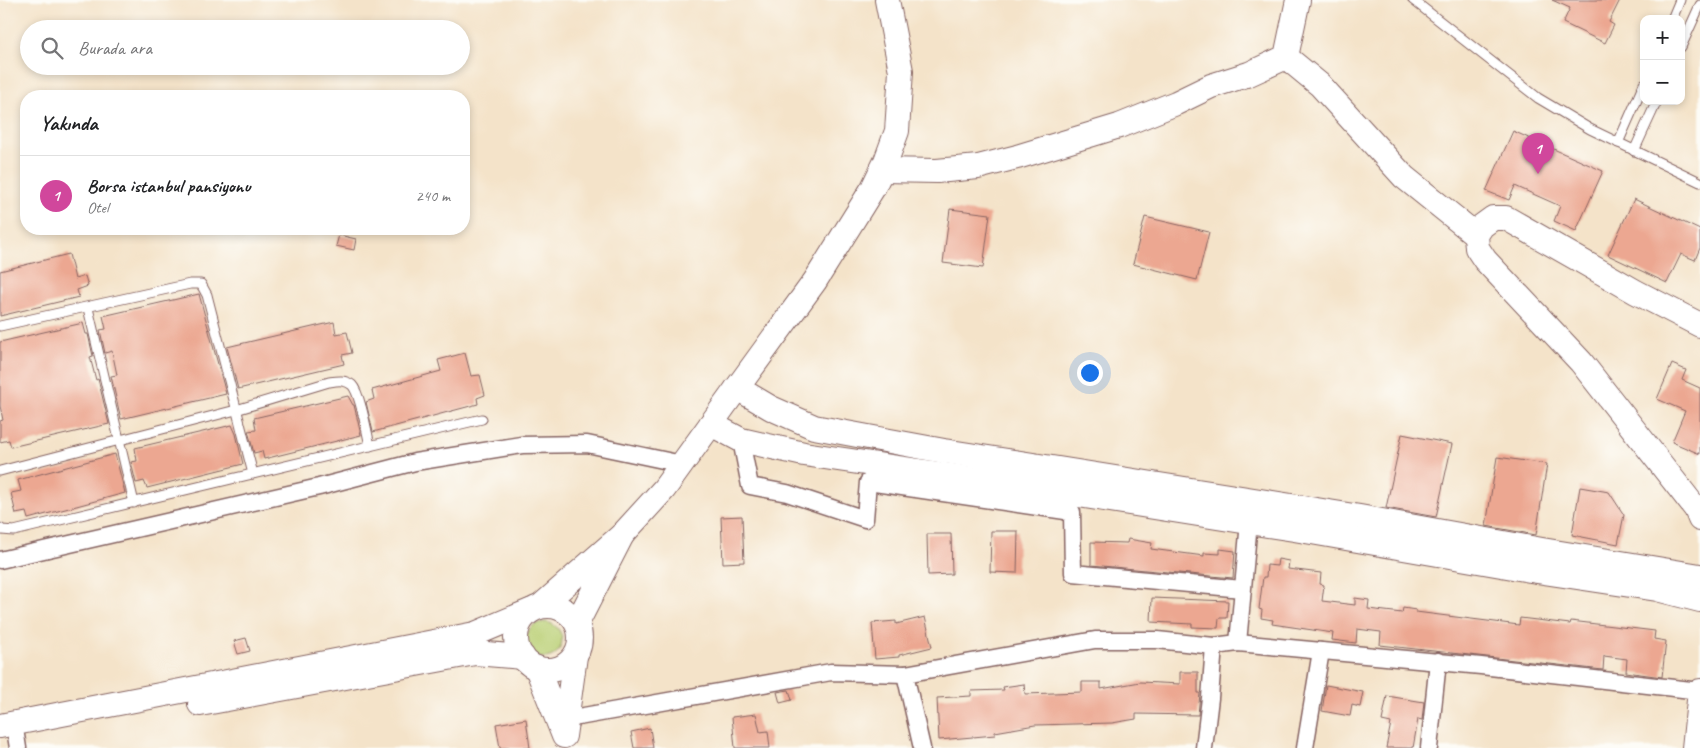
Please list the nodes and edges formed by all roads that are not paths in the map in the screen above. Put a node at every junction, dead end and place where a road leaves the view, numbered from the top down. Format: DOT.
graph roads {
  1 [pos="887,0"];
  2 [pos="1298,0"];
  3 [pos="1413,0"];
  4 [pos="1680,0"];
  5 [pos="1700,5"];
  6 [pos="1674,15"];
  7 [pos="1685,38"];
  8 [pos="1286,57"];
  9 [pos="1640,93"];
  10 [pos="1655,105"];
  11 [pos="1618,143"];
  12 [pos="1634,151"];
  13 [pos="882,170"];
  14 [pos="1700,182"];
  15 [pos="1476,235"];
  16 [pos="88,308"];
  17 [pos="1700,325"];
  18 [pos="0,326"];
  19 [pos="737,388"];
  20 [pos="236,410"];
  21 [pos="482,419"];
  22 [pos="711,424"];
  23 [pos="119,440"];
  24 [pos="741,440"];
  25 [pos="370,446"];
  26 [pos="682,464"];
  27 [pos="0,471"];
  28 [pos="253,474"];
  29 [pos="134,502"];
  30 [pos="1700,519"];
  31 [pos="1249,522"];
  32 [pos="0,528"];
  33 [pos="622,535"];
  34 [pos="0,560"];
  35 [pos="1700,576"];
  36 [pos="1242,589"];
  37 [pos="1700,600"];
  38 [pos="535,609"];
  39 [pos="578,623"];
  40 [pos="1238,643"];
  41 [pos="1214,646"];
  42 [pos="1321,651"];
  43 [pos="575,656"];
  44 [pos="1438,661"];
  45 [pos="530,663"];
  46 [pos="905,674"];
  47 [pos="1700,691"];
  48 [pos="566,734"];
  49 [pos="10,736"];
  50 [pos="922,748"];
  51 [pos="1204,748"];
  52 [pos="1305,748"];
  53 [pos="1429,748"];
  54 [pos="1694,748"];
  1 -- 13 [label="main road"];
  2 -- 8 [label="main road"];
  3 -- 11 [label="lane"];
  4 -- 6 [label="lane"];
  5 -- 7 [label="lane"];
  8 -- 13 [label="main road"];
  8 -- 15 [label="main road"];
  9 -- 11 [label="lane"];
  10 -- 12 [label="lane"];
  11 -- 12 [label="lane"];
  12 -- 14 [label="lane"];
  13 -- 19 [label="main road"];
  15 -- 17 [label="main road"];
  15 -- 30 [label="main road"];
  16 -- 18 [label="lane"];
  16 -- 20 [label="lane"];
  16 -- 23 [label="lane"];
  19 -- 22 [label="main road"];
  19 -- 35 [label="main road"];
  20 -- 23 [label="lane"];
  20 -- 25 [label="lane"];
  20 -- 28 [label="lane"];
  21 -- 25 [label="lane"];
  22 -- 24 [label="main road"];
  22 -- 26 [label="main road"];
  23 -- 27 [label="lane"];
  23 -- 29 [label="lane"];
  24 -- 31 [label="main road"];
  24 -- 36 [label="street"];
  25 -- 28 [label="lane"];
  26 -- 33 [label="main road"];
  26 -- 34 [label="street"];
  28 -- 29 [label="lane"];
  29 -- 32 [label="lane"];
  31 -- 36 [label="street"];
  31 -- 37 [label="main road"];
  33 -- 38 [label="main road"];
  33 -- 39 [label="main road"];
  36 -- 40 [label="street"];
  38 -- 39 [label="main road"];
  38 -- 45 [label="main road"];
  38 -- 49 [label="main road"];
  39 -- 43 [label="main road"];
  40 -- 41 [label="street"];
  40 -- 42 [label="street"];
  41 -- 46 [label="street"];
  41 -- 51 [label="street"];
  42 -- 44 [label="street"];
  42 -- 52 [label="street"];
  43 -- 45 [label="main road"];
  43 -- 48 [label="main road"];
  44 -- 47 [label="street"];
  44 -- 53 [label="street"];
  45 -- 48 [label="main road"];
  45 -- 49 [label="main road"];
  46 -- 48 [label="street"];
  46 -- 50 [label="street"];
  47 -- 54 [label="main road"];
}
